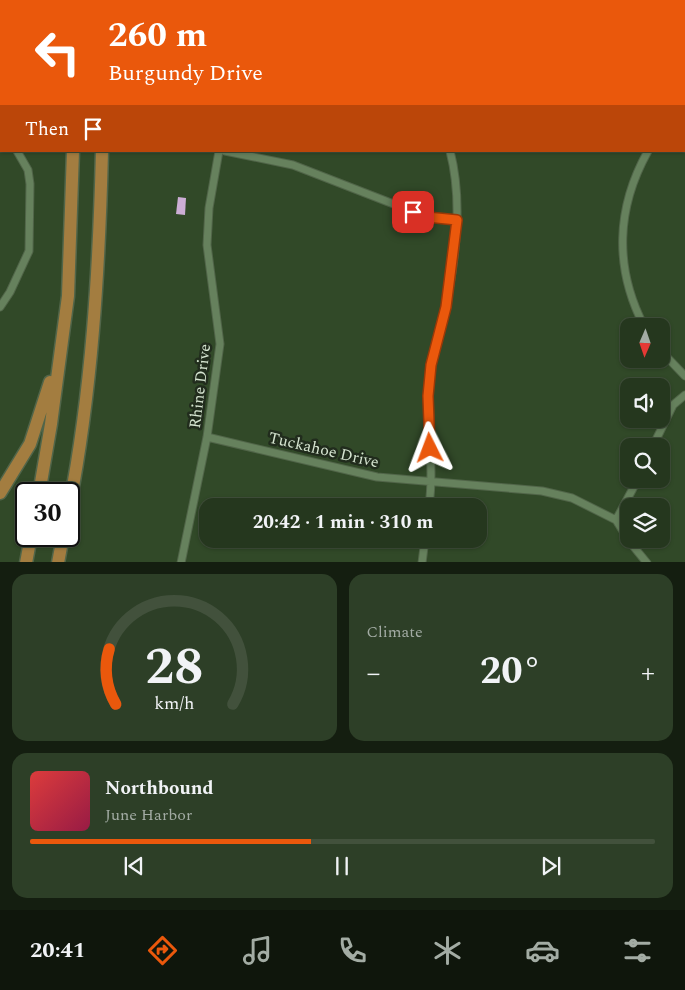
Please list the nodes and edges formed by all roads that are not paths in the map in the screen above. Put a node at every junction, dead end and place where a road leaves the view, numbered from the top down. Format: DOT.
graph roads {
  1 [pos="18,152"];
  2 [pos="73,152"];
  3 [pos="102,152"];
  4 [pos="219,152"];
  5 [pos="230,152"];
  6 [pos="450,152"];
  7 [pos="647,152"];
  8 [pos="457,220"];
  9 [pos="0,307"];
  10 [pos="640,318"];
  11 [pos="60,346"];
  12 [pos="670,360"];
  13 [pos="685,376"];
  14 [pos="685,394"];
  15 [pos="207,437"];
  16 [pos="657,438"];
  17 [pos="41,482"];
  18 [pos="73,482"];
  19 [pos="432,482"];
  20 [pos="633,488"];
  21 [pos="0,494"];
  22 [pos="430,498"];
  23 [pos="616,520"];
  24 [pos="29,547"];
  25 [pos="61,547"];
  26 [pos="424,548"];
  27 [pos="26,562"];
  28 [pos="58,562"];
  29 [pos="181,562"];
  30 [pos="422,562"];
  31 [pos="647,562"];
  1 -- 9 [label="street"];
  2 -- 11 [label="highway"];
  3 -- 18 [label="highway"];
  4 -- 15 [label="street, Rhine Drive"];
  5 -- 8 [label="street"];
  6 -- 8 [label="street"];
  7 -- 10 [label="street"];
  8 -- 19 [label="street"];
  11 -- 17 [label="highway"];
  11 -- 21 [label="highway"];
  12 -- 13 [label="street"];
  14 -- 16 [label="street"];
  15 -- 19 [label="street, Tuckahoe Drive"];
  15 -- 29 [label="street, Rhine Drive"];
  19 -- 22 [label="street"];
  19 -- 23 [label="street, Tuckahoe Drive"];
  20 -- 23 [label="street"];
  23 -- 31 [label="street"];
  24 -- 27 [label="highway"];
  25 -- 28 [label="highway"];
  26 -- 30 [label="street"];
}
